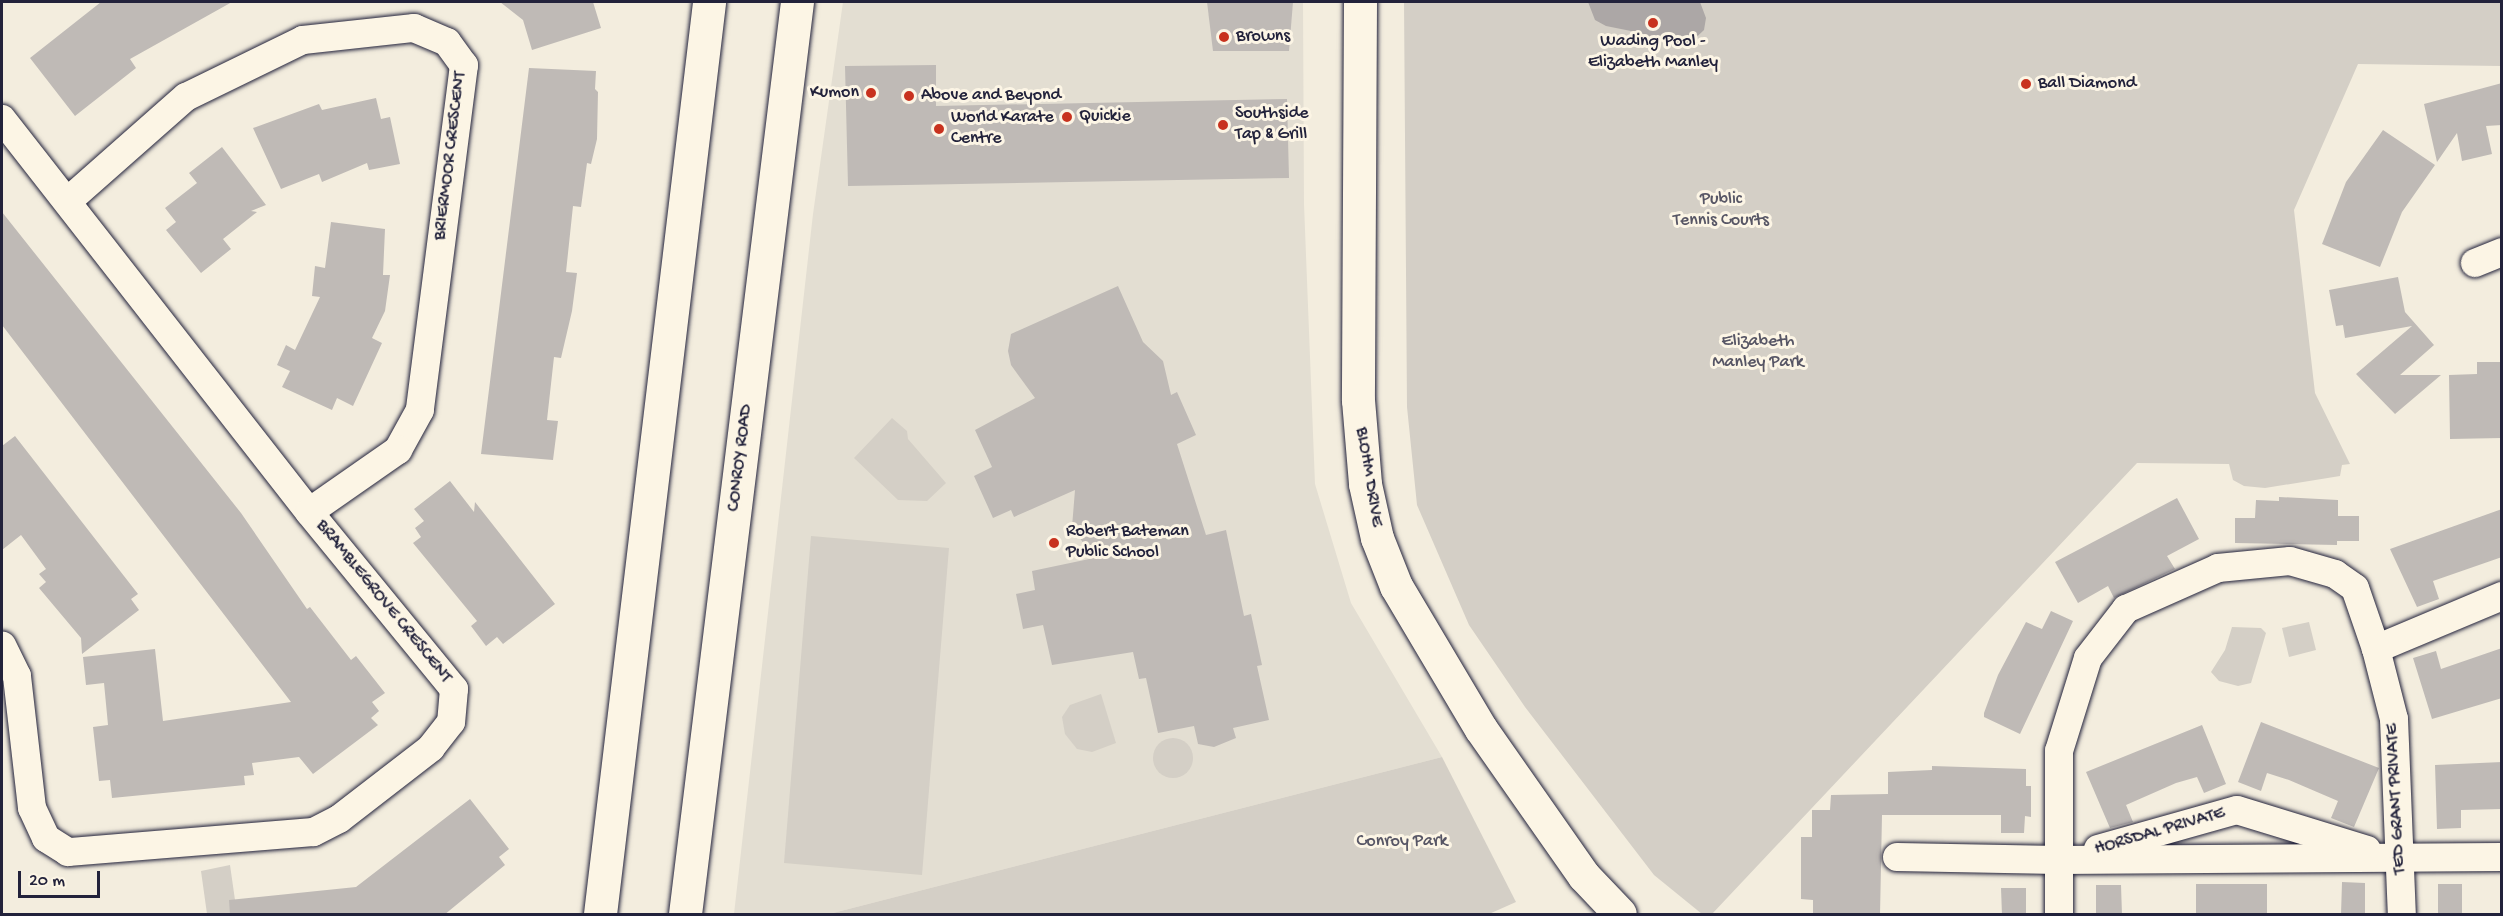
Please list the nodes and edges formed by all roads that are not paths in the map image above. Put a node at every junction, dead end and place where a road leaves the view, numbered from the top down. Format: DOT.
graph roads {
  1 [pos="709,2"];
  2 [pos="796,2"];
  3 [pos="1360,2"];
  4 [pos="2,119"];
  5 [pos="69,201"];
  6 [pos="2502,252"];
  7 [pos="2475,263"];
  8 [pos="309,512"];
  9 [pos="2502,596"];
  10 [pos="2,645"];
  11 [pos="2376,649"];
  12 [pos="1897,857"];
  13 [pos="2502,857"];
  14 [pos="2058,860"];
  15 [pos="2399,860"];
  16 [pos="600,915"];
  17 [pos="685,915"];
  18 [pos="1620,915"];
  19 [pos="2059,915"];
  20 [pos="2402,915"];
  1 -- 16 [label="main road"];
  2 -- 17 [label="main road, CONROY ROAD"];
  3 -- 18 [label="main road, BLOHM DRIVE"];
  4 -- 5 [label="street, BRAMBLEGROVE CRESCENT"];
  5 -- 8 [label="street, BRAMBLEGROVE CRESCENT"];
  5 -- 8 [label="street, BRIERMOOR CRESCENT"];
  6 -- 7 [label="street"];
  8 -- 10 [label="street, BRAMBLEGROVE CRESCENT"];
  9 -- 11 [label="street"];
  11 -- 14 [label="street, TED GRANT PRIVATE"];
  11 -- 15 [label="street, TED GRANT PRIVATE"];
  12 -- 14 [label="street, HORSDAL PRIVATE"];
  13 -- 15 [label="street, HORSDAL PRIVATE"];
  14 -- 15 [label="street, HORSDAL PRIVATE"];
  14 -- 15 [label="street, HORSDAL PRIVATE"];
  14 -- 19 [label="street, TED GRANT PRIVATE"];
  15 -- 20 [label="street, TED GRANT PRIVATE"];
}
